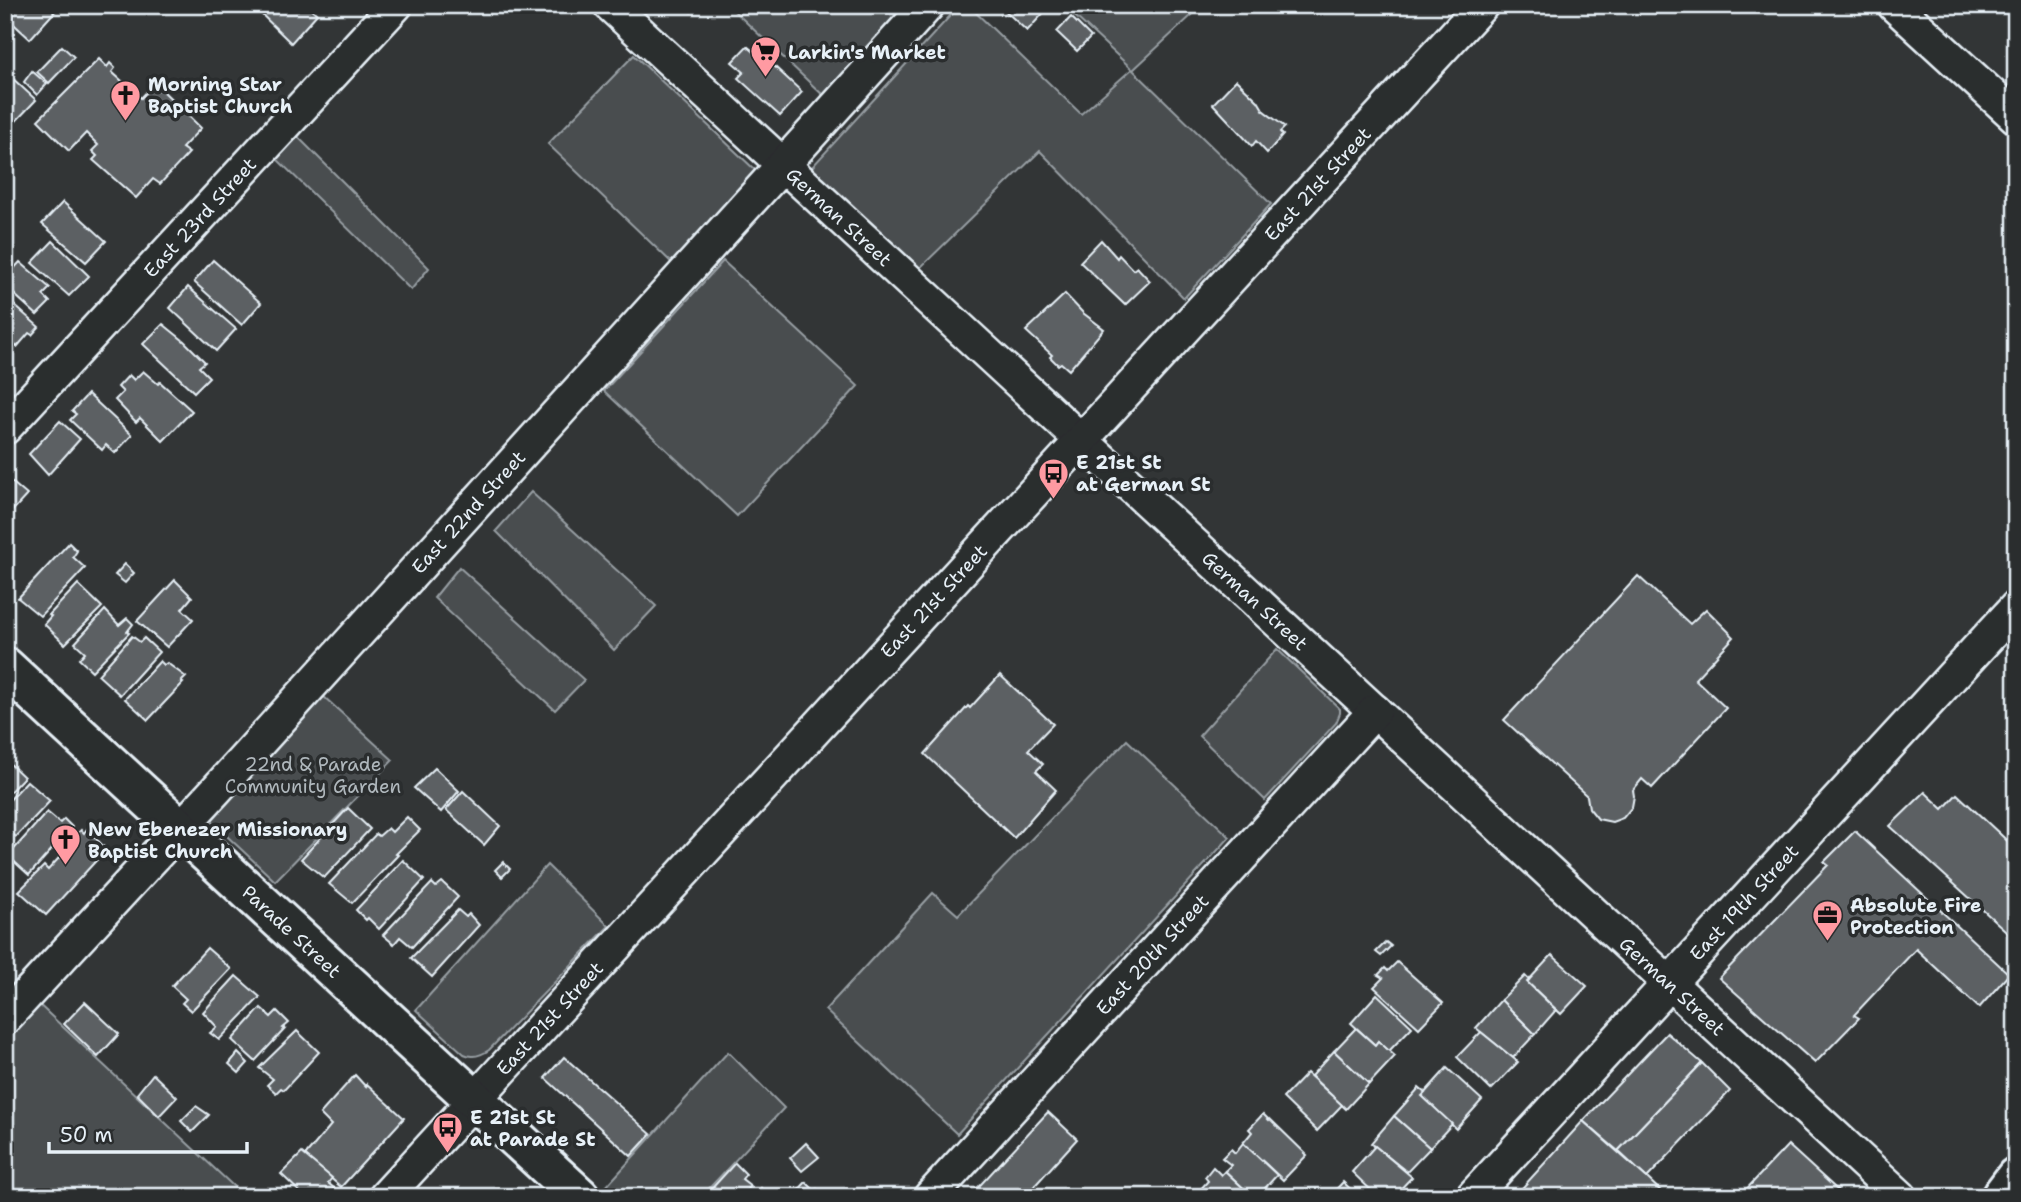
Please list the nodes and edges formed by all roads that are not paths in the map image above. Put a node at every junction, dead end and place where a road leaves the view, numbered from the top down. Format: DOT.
graph roads {
  1 [pos="396,5"];
  2 [pos="610,5"];
  3 [pos="928,5"];
  4 [pos="1482,5"];
  5 [pos="1894,5"];
  6 [pos="2016,117"];
  7 [pos="782,164"];
  8 [pos="5,429"];
  9 [pos="1081,441"];
  10 [pos="2016,607"];
  11 [pos="5,667"];
  12 [pos="1375,711"];
  13 [pos="180,828"];
  14 [pos="1669,983"];
  15 [pos="5,1018"];
  16 [pos="475,1100"];
  17 [pos="2016,1177"];
  18 [pos="385,1197"];
  19 [pos="580,1197"];
  20 [pos="930,1197"];
  21 [pos="1472,1197"];
  22 [pos="1901,1197"];
  23 [pos="2001,1197"];
  1 -- 8 [label="street, East 23rd Street"];
  2 -- 7 [label="street, German Street"];
  3 -- 7 [label="street, East 22nd Street"];
  4 -- 9 [label="street, East 21st Street"];
  5 -- 6 [label="street"];
  7 -- 9 [label="street, German Street"];
  7 -- 13 [label="street, East 22nd Street"];
  9 -- 12 [label="street, German Street"];
  9 -- 16 [label="street, East 21st Street"];
  10 -- 14 [label="street, East 19th Street"];
  11 -- 13 [label="main road, Parade Street"];
  12 -- 14 [label="street, German Street"];
  12 -- 20 [label="street, East 20th Street"];
  13 -- 15 [label="street, East 22nd Street"];
  13 -- 16 [label="main road, Parade Street"];
  14 -- 21 [label="street, East 19th Street"];
  14 -- 22 [label="street, German Street"];
  16 -- 18 [label="street, East 21st Street"];
  16 -- 19 [label="main road, Parade Street"];
  17 -- 23 [label="main road"];
}
